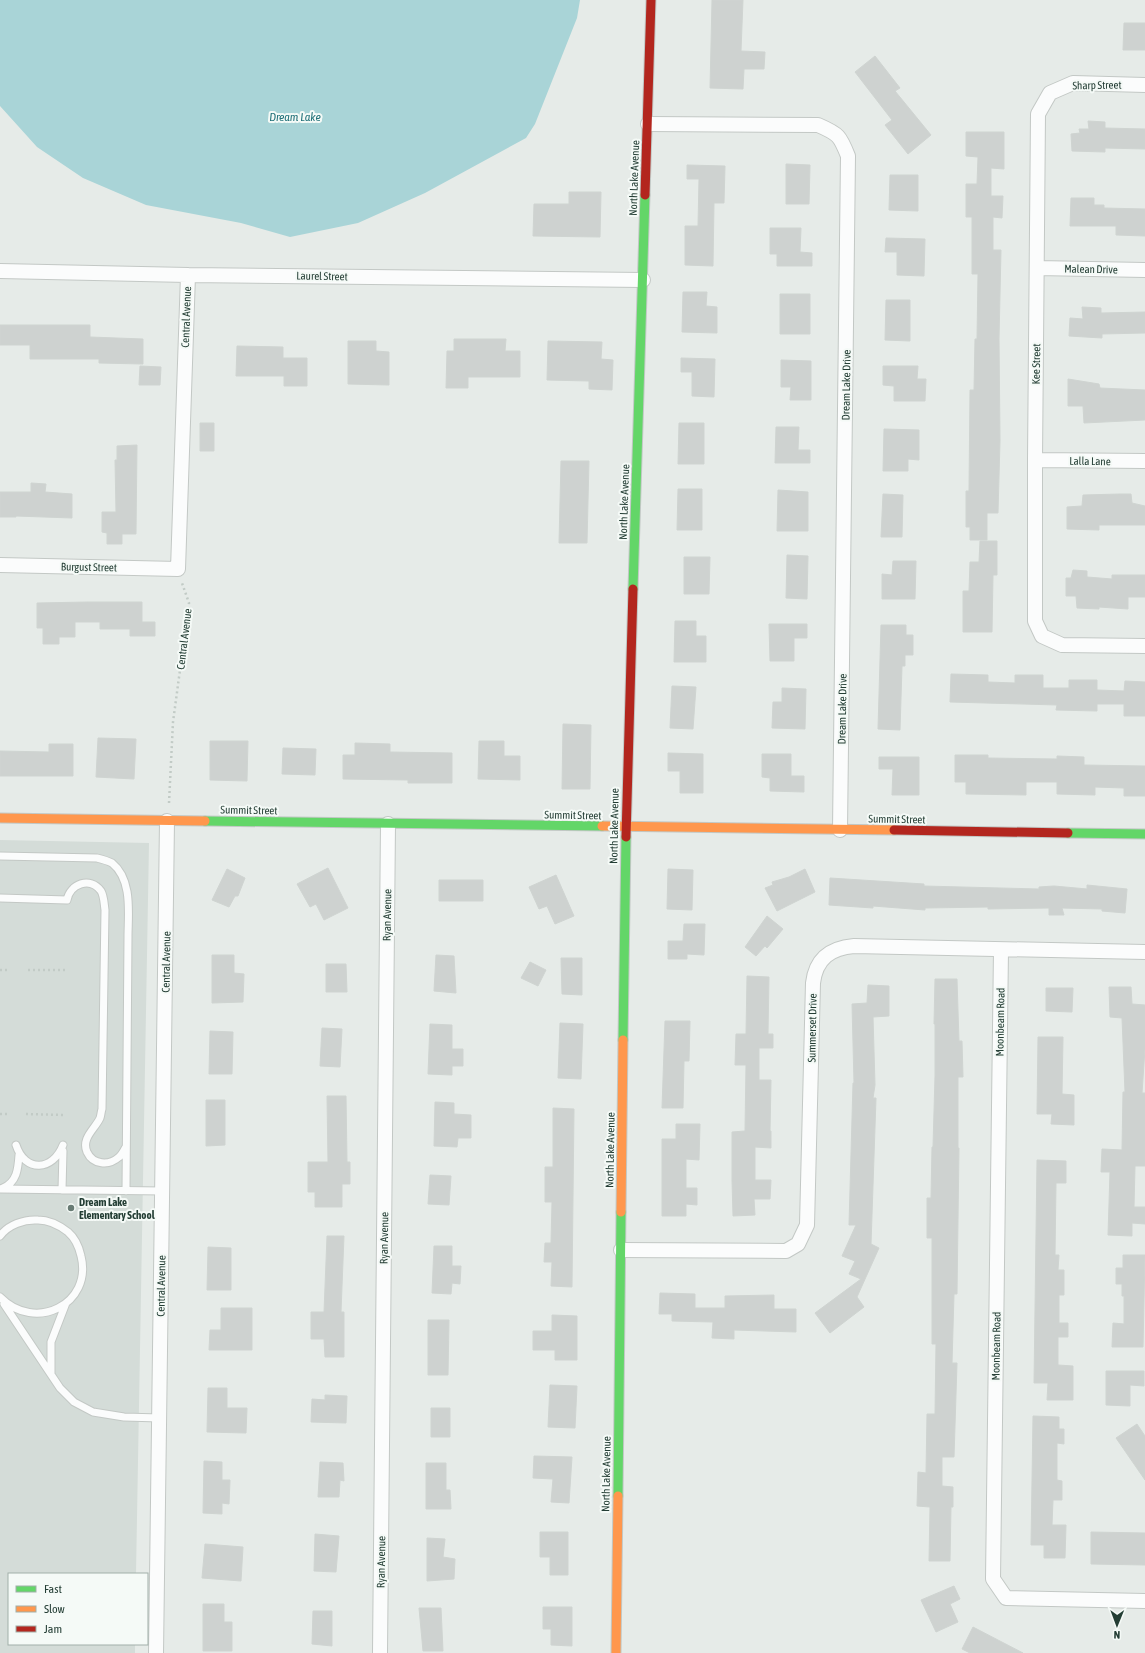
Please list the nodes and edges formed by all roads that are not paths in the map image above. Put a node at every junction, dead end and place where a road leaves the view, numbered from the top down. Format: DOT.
graph roads {
  1 [pos="651,0"];
  2 [pos="1145,84"];
  3 [pos="1050,92"];
  4 [pos="648,124"];
  5 [pos="1037,268"];
  6 [pos="1145,270"];
  7 [pos="0,271"];
  8 [pos="188,275"];
  9 [pos="643,280"];
  10 [pos="1035,460"];
  11 [pos="1145,461"];
  12 [pos="0,565"];
  13 [pos="178,569"];
  14 [pos="1145,646"];
  15 [pos="0,818"];
  16 [pos="168,821"];
  17 [pos="388,824"];
  18 [pos="626,827"];
  19 [pos="840,830"];
  20 [pos="1145,834"];
  21 [pos="0,856"];
  22 [pos="0,898"];
  23 [pos="1001,950"];
  24 [pos="1145,952"];
  25 [pos="16,1145"];
  26 [pos="126,1147"];
  27 [pos="20,1155"];
  28 [pos="1,1189"];
  29 [pos="62,1190"];
  30 [pos="126,1191"];
  31 [pos="163,1191"];
  32 [pos="0,1236"];
  33 [pos="621,1250"];
  34 [pos="0,1298"];
  35 [pos="66,1303"];
  36 [pos="51,1373"];
  37 [pos="160,1418"];
  38 [pos="1145,1601"];
  39 [pos="156,1653"];
  40 [pos="380,1653"];
  41 [pos="616,1653"];
  1 -- 4 [label="street, North Lake Avenue"];
  2 -- 3 [label="street, Sharp Street"];
  3 -- 5 [label="street, Kee Street"];
  4 -- 9 [label="street, North Lake Avenue"];
  4 -- 19 [label="street, Dream Lake Drive"];
  5 -- 6 [label="street, Malean Drive"];
  5 -- 10 [label="street, Kee Street"];
  7 -- 8 [label="street, Laurel Street"];
  8 -- 9 [label="street, Laurel Street"];
  8 -- 13 [label="street, Central Avenue"];
  9 -- 18 [label="street, North Lake Avenue"];
  10 -- 11 [label="street, Lalla Lane"];
  10 -- 14 [label="street, Kee Street"];
  12 -- 13 [label="street, Burgust Street"];
  15 -- 16 [label="street, Summit Street"];
  16 -- 17 [label="street, Summit Street"];
  16 -- 31 [label="street, Central Avenue"];
  17 -- 18 [label="street, Summit Street"];
  17 -- 40 [label="street, Ryan Avenue"];
  18 -- 19 [label="street, Summit Street"];
  18 -- 33 [label="street, North Lake Avenue"];
  19 -- 20 [label="street, Summit Street"];
  21 -- 26 [label="lane"];
  22 -- 26 [label="lane"];
  23 -- 24 [label="street, Summerset Drive"];
  23 -- 33 [label="street, Summerset Drive"];
  23 -- 38 [label="street, Moonbeam Road"];
  25 -- 27 [label="lane"];
  26 -- 30 [label="lane"];
  27 -- 28 [label="lane"];
  27 -- 29 [label="lane"];
  28 -- 29 [label="lane"];
  29 -- 30 [label="lane"];
  30 -- 31 [label="lane"];
  31 -- 37 [label="street, Central Avenue"];
  32 -- 35 [label="lane"];
  33 -- 41 [label="street, North Lake Avenue"];
  34 -- 35 [label="lane"];
  34 -- 36 [label="lane"];
  35 -- 36 [label="lane"];
  36 -- 37 [label="lane"];
  37 -- 39 [label="street, Central Avenue"];
}
